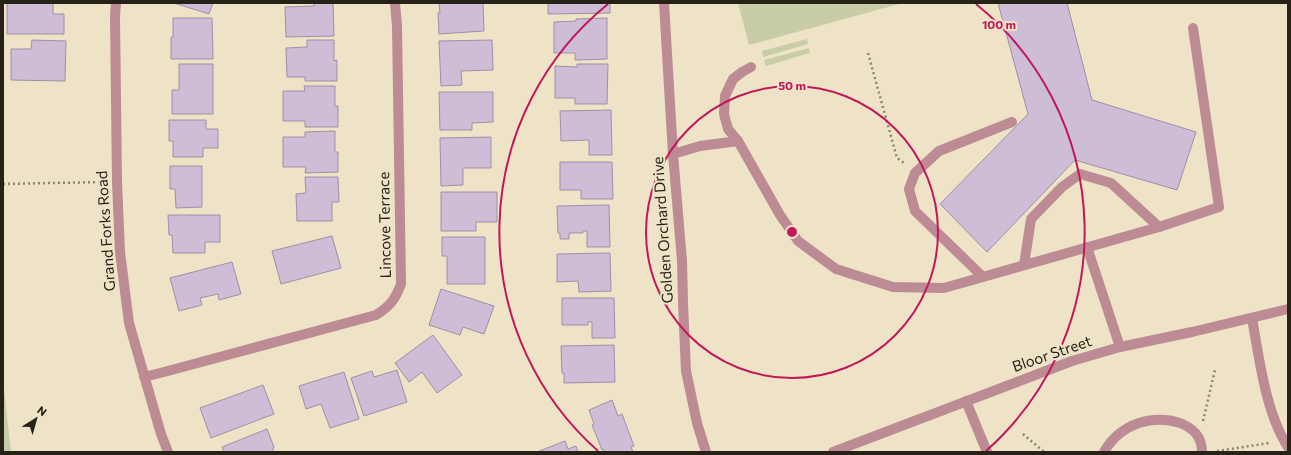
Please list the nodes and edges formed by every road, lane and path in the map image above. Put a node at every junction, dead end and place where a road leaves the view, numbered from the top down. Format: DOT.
graph roads {
  1 [pos="116,3"];
  2 [pos="395,3"];
  3 [pos="664,3"];
  4 [pos="1193,28"];
  5 [pos="868,53"];
  6 [pos="751,67"];
  7 [pos="1012,122"];
  8 [pos="738,141"];
  9 [pos="673,154"];
  10 [pos="915,173"];
  11 [pos="117,182"];
  12 [pos="3,184"];
  13 [pos="1159,227"];
  14 [pos="1087,247"];
  15 [pos="1024,265"];
  16 [pos="983,277"];
  17 [pos="1288,309"];
  18 [pos="1252,318"];
  19 [pos="1120,347"];
  20 [pos="1215,370"];
  21 [pos="144,377"];
  22 [pos="966,401"];
  23 [pos="1023,434"];
  24 [pos="1199,437"];
  25 [pos="1286,444"];
  26 [pos="168,452"];
  27 [pos="706,452"];
  28 [pos="833,452"];
  29 [pos="987,452"];
  30 [pos="1044,452"];
  31 [pos="1104,452"];
  32 [pos="1202,452"];
  33 [pos="1212,452"];
  1 -- 11 [label="street, Grand Forks Road"];
  2 -- 21 [label="street, Lincove Terrace"];
  3 -- 9 [label="street, Golden Orchard Drive"];
  4 -- 13 [label="street"];
  5 -- 10 [label="path"];
  6 -- 8 [label="street"];
  7 -- 10 [label="street"];
  8 -- 9 [label="street"];
  8 -- 16 [label="street"];
  9 -- 27 [label="street, Golden Orchard Drive"];
  10 -- 16 [label="street"];
  11 -- 12 [label="path"];
  11 -- 21 [label="street, Grand Forks Road"];
  13 -- 14 [label="street"];
  13 -- 15 [label="street"];
  14 -- 15 [label="street"];
  14 -- 19 [label="street"];
  15 -- 16 [label="street"];
  17 -- 18 [label="street, Bloor Street"];
  18 -- 19 [label="street, Bloor Street"];
  18 -- 25 [label="street"];
  19 -- 22 [label="street, Bloor Street"];
  20 -- 24 [label="path"];
  21 -- 26 [label="street, Grand Forks Road"];
  22 -- 28 [label="street, Bloor Street"];
  22 -- 29 [label="street"];
  23 -- 30 [label="path"];
  24 -- 31 [label="street"];
  24 -- 32 [label="street"];
  25 -- 33 [label="path"];
}
